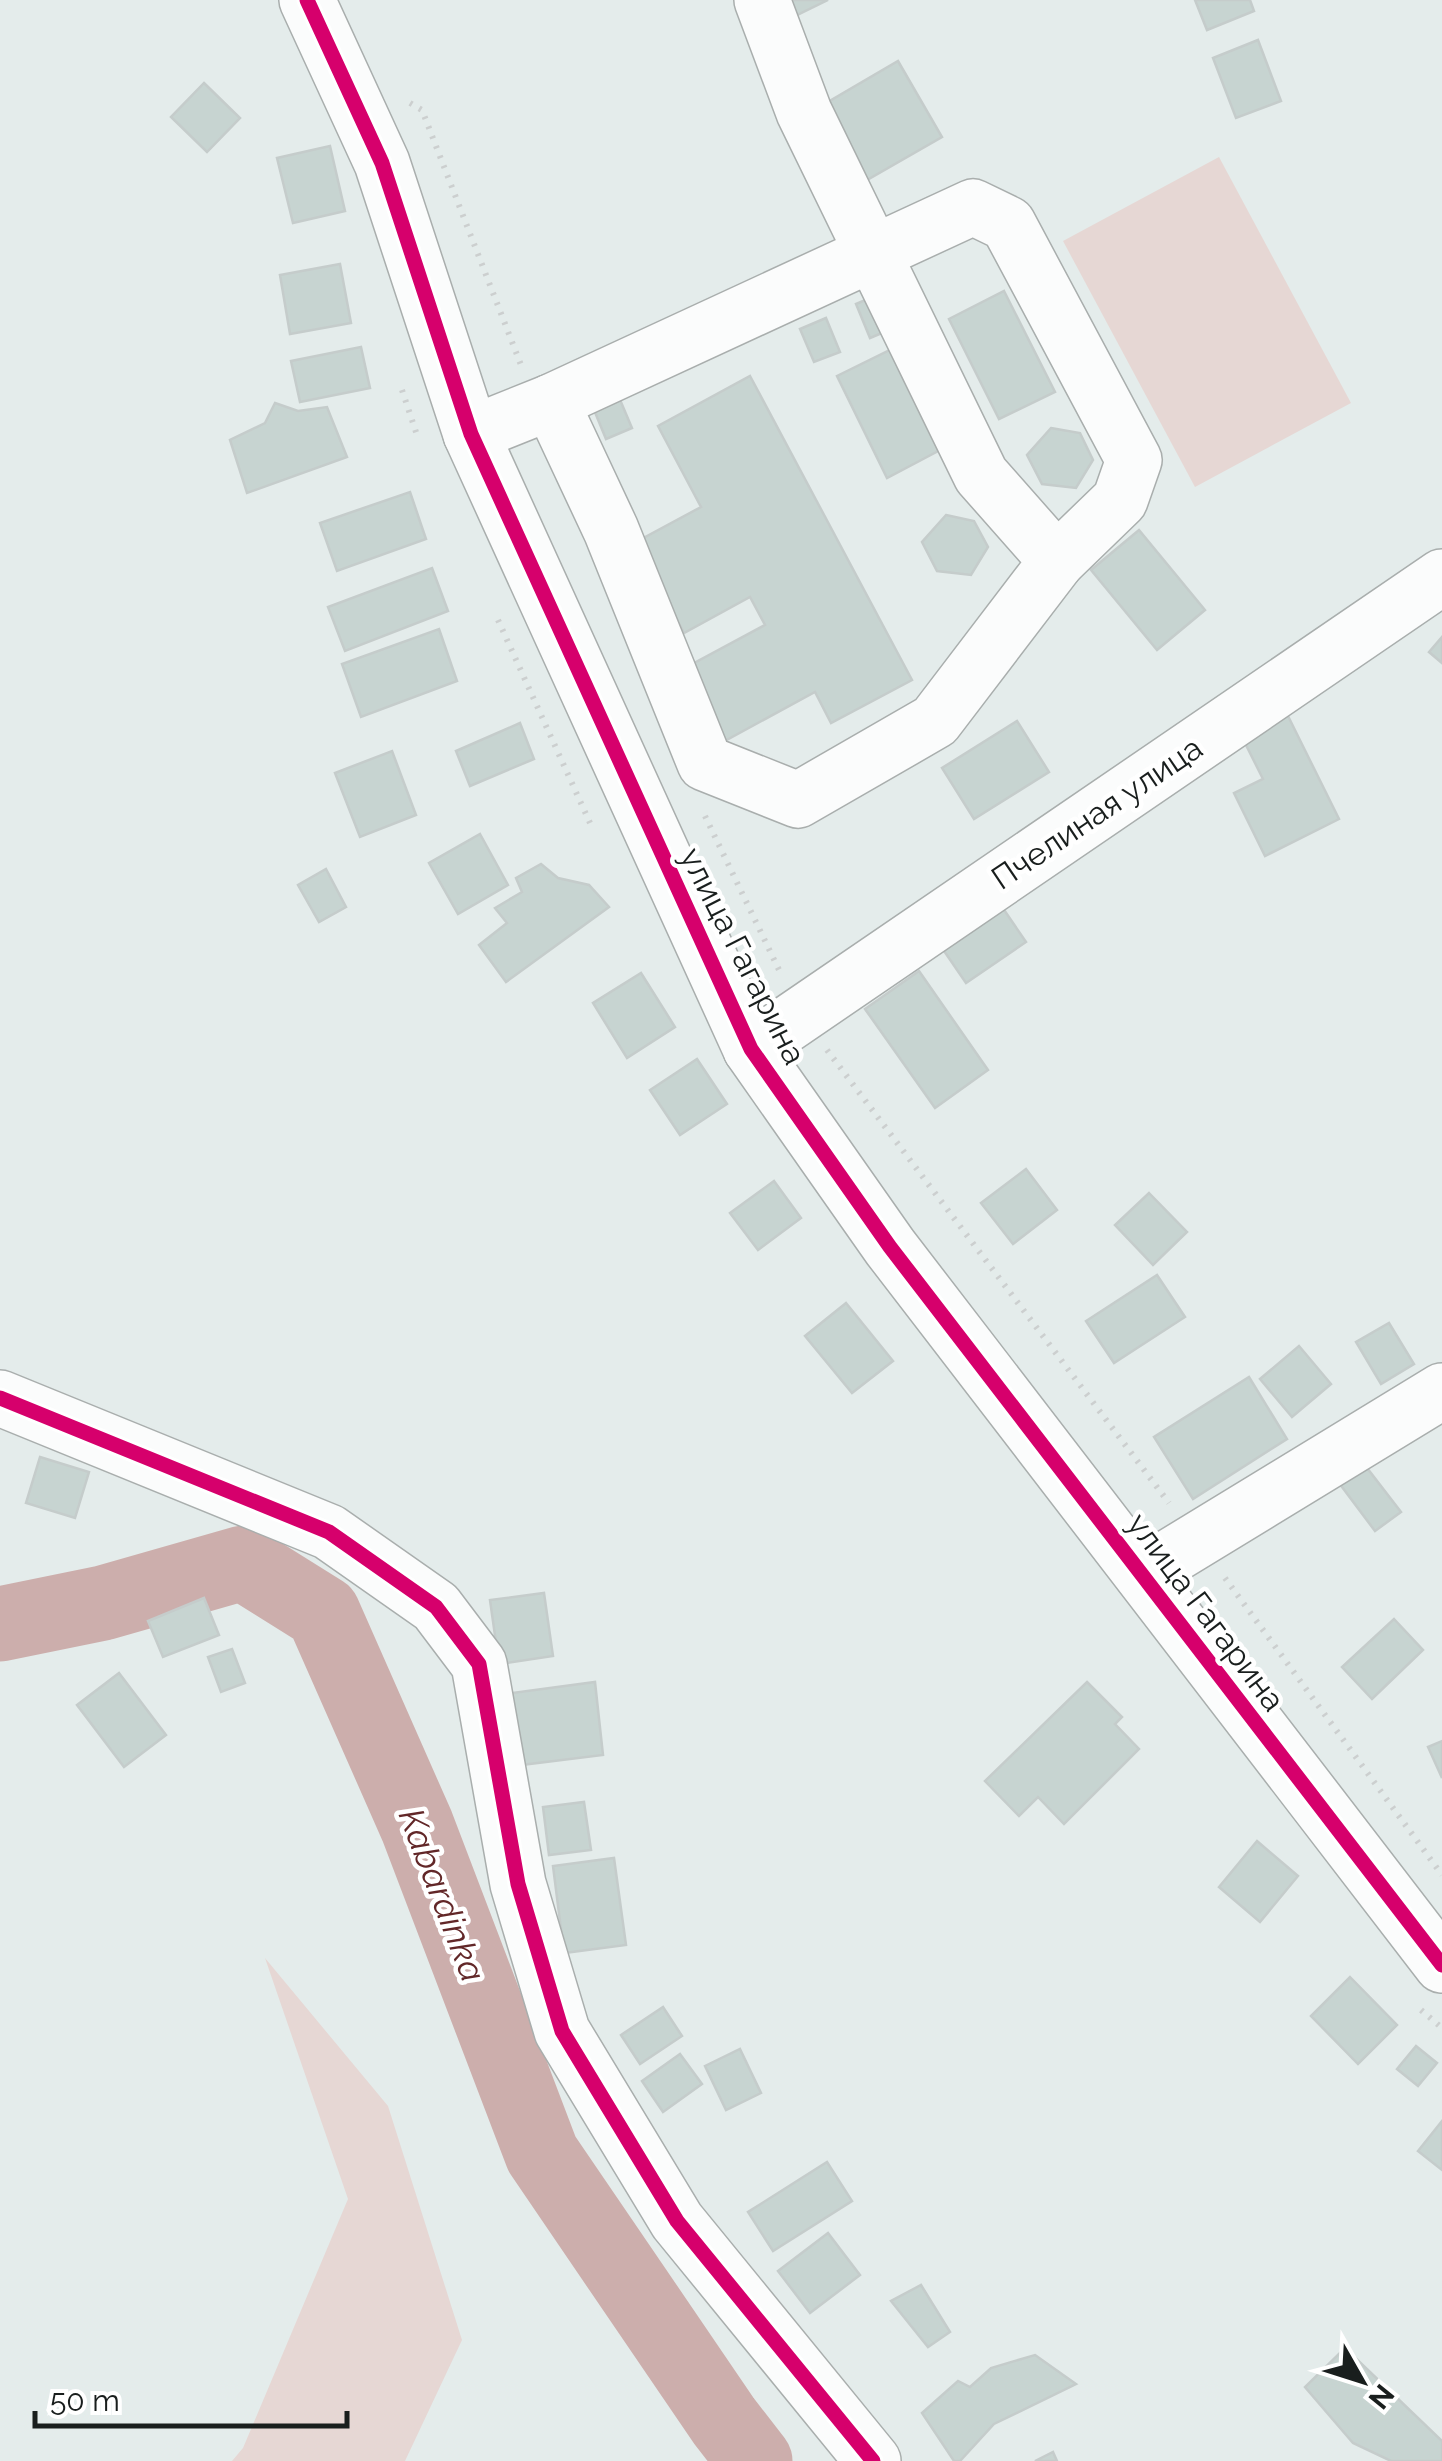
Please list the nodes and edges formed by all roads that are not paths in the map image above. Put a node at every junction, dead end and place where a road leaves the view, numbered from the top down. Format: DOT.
graph roads {
  1 [pos="307,0"];
  2 [pos="762,0"];
  3 [pos="875,253"];
  4 [pos="551,402"];
  5 [pos="471,434"];
  6 [pos="1057,561"];
  7 [pos="1442,577"];
  8 [pos="752,1049"];
  9 [pos="1442,1391"];
  10 [pos="0,1398"];
  11 [pos="1142,1574"];
  12 [pos="1442,1964"];
  13 [pos="874,2461"];
  1 -- 5 [label="street, улица Гагарина"];
  2 -- 3 [label="street"];
  3 -- 4 [label="street"];
  3 -- 6 [label="street"];
  3 -- 6 [label="street"];
  4 -- 5 [label="street"];
  4 -- 6 [label="street"];
  5 -- 8 [label="street, улица Гагарина"];
  7 -- 8 [label="street, Пчелиная улица"];
  8 -- 11 [label="street, улица Гагарина"];
  9 -- 11 [label="street"];
  10 -- 13 [label="street"];
  11 -- 12 [label="street, улица Гагарина"];
}
